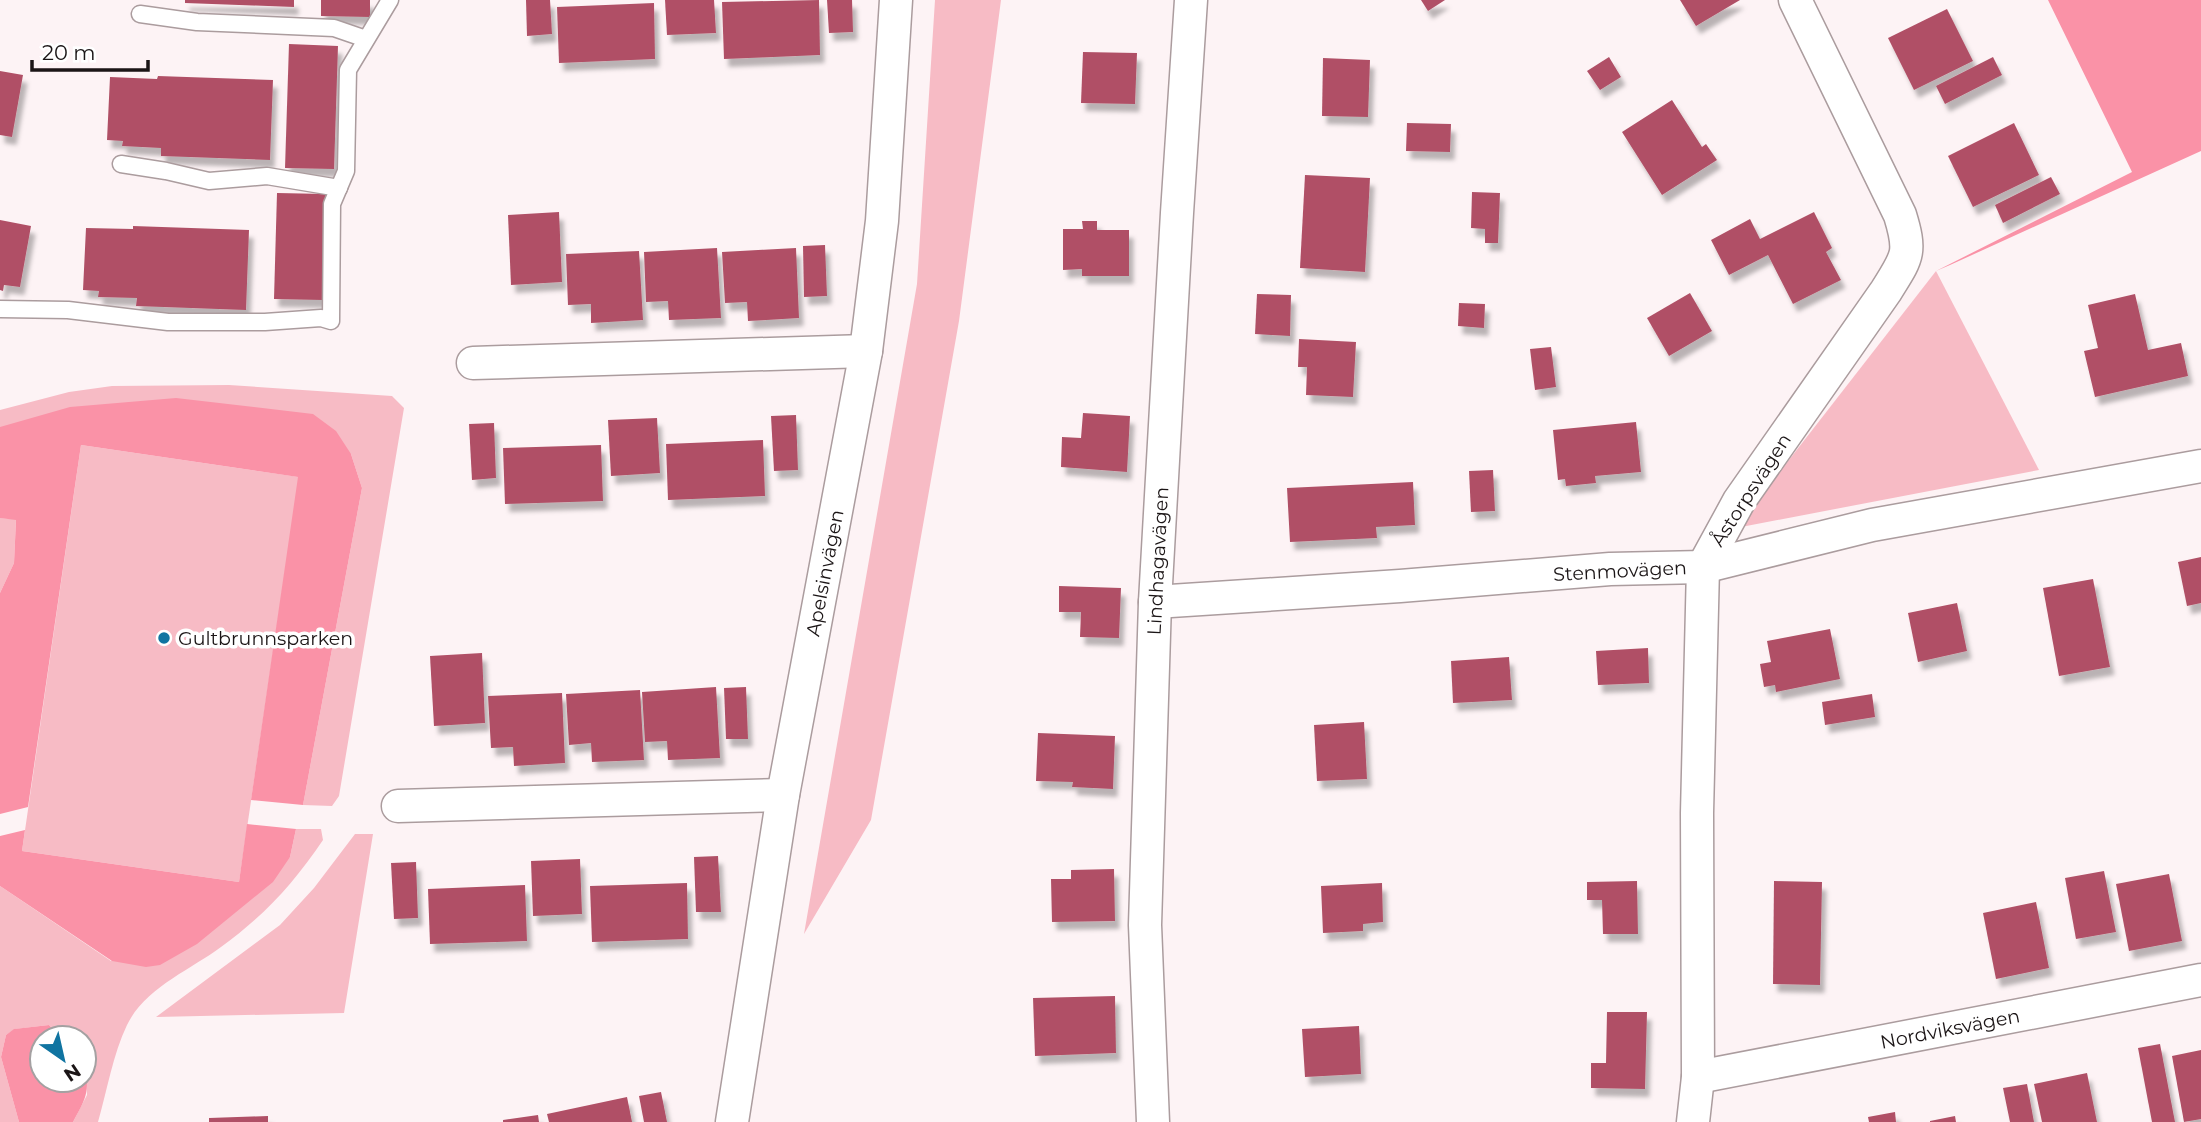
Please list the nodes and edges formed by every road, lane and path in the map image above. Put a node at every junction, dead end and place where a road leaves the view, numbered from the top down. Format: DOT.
graph roads {
  1 [pos="390,0"];
  2 [pos="896,0"];
  3 [pos="1191,0"];
  4 [pos="1794,0"];
  5 [pos="140,14"];
  6 [pos="366,38"];
  7 [pos="121,164"];
  8 [pos="339,188"];
  9 [pos="0,309"];
  10 [pos="866,351"];
  11 [pos="473,363"];
  12 [pos="2201,466"];
  13 [pos="1703,567"];
  14 [pos="1155,602"];
  15 [pos="783,795"];
  16 [pos="398,806"];
  17 [pos="2201,980"];
  18 [pos="1698,1077"];
  19 [pos="732,1122"];
  20 [pos="1153,1122"];
  21 [pos="1693,1122"];
  1 -- 6 [label="lane"];
  2 -- 10 [label="street, Apelsinvägen"];
  3 -- 14 [label="street, Lindhagavägen"];
  4 -- 13 [label="street, Åstorpsvägen"];
  5 -- 6 [label="lane"];
  6 -- 8 [label="lane"];
  7 -- 8 [label="lane"];
  8 -- 9 [label="lane"];
  10 -- 11 [label="street"];
  10 -- 15 [label="street, Apelsinvägen"];
  12 -- 13 [label="street, Stenmovägen"];
  13 -- 14 [label="street, Stenmovägen"];
  13 -- 18 [label="street, Åstorpsvägen"];
  14 -- 20 [label="street, Lindhagavägen"];
  15 -- 16 [label="street"];
  15 -- 19 [label="street, Apelsinvägen"];
  17 -- 18 [label="street, Nordviksvägen"];
  18 -- 21 [label="street, Åstorpsvägen"];
}
